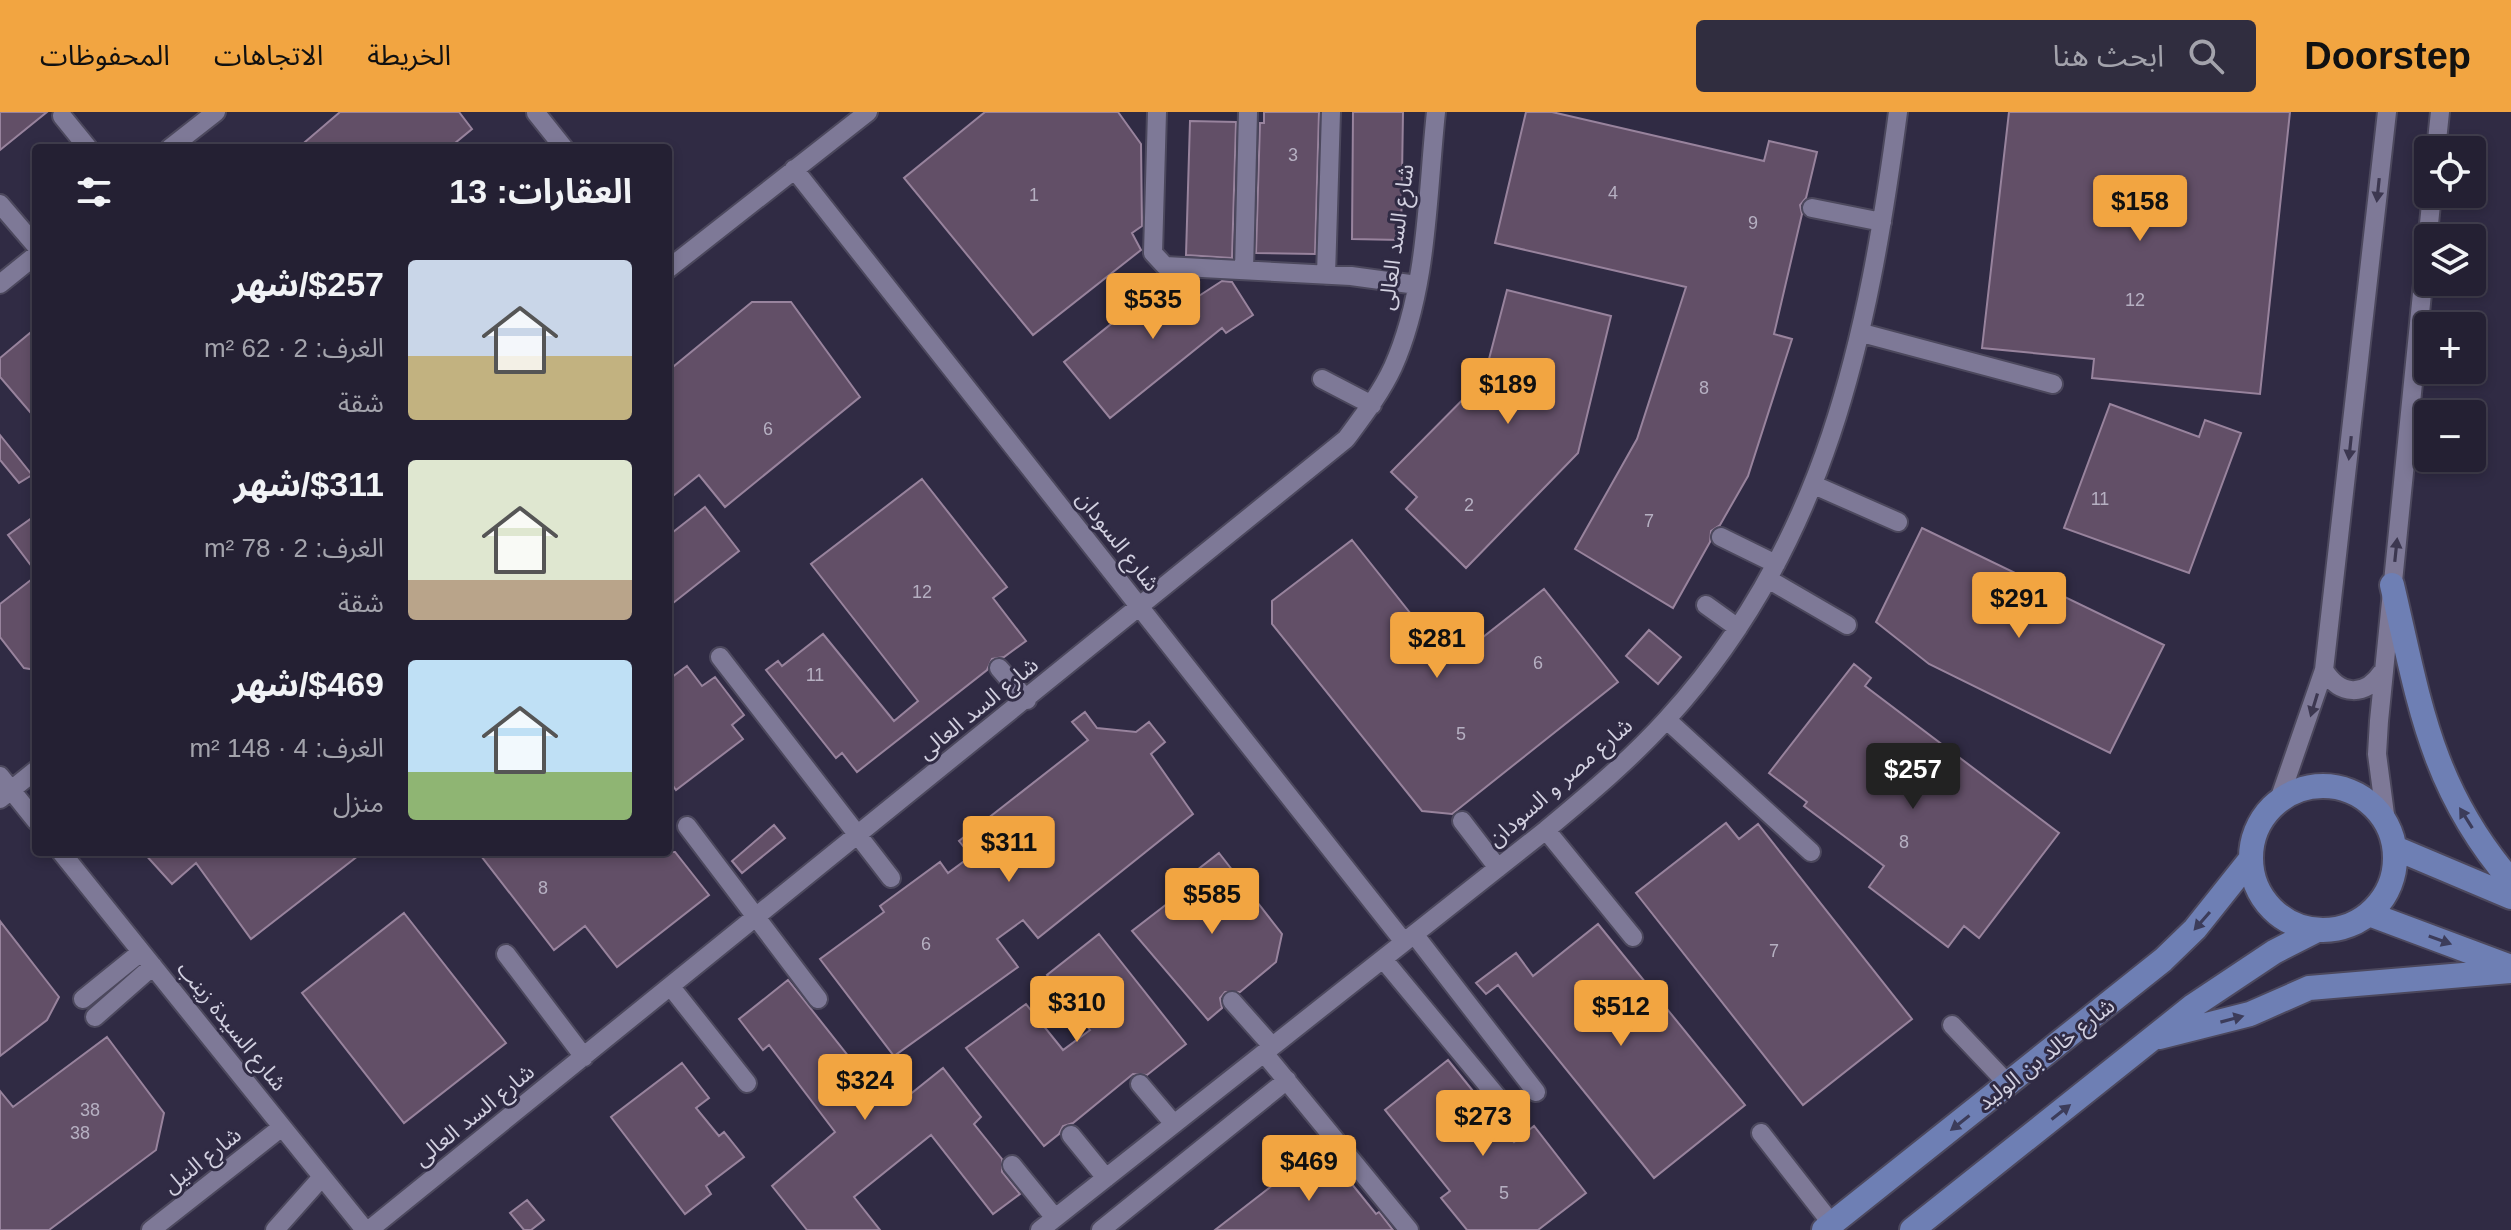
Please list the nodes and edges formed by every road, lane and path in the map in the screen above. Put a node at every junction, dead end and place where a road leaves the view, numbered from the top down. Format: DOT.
graph roads {
  1 [pos="216,112"];
  2 [pos="868,112"];
  3 [pos="1157,112"];
  4 [pos="1248,112"];
  5 [pos="1331,112"];
  6 [pos="1436,112"];
  7 [pos="1898,112"];
  8 [pos="2387,112"];
  9 [pos="2440,112"];
  10 [pos="536,113"];
  11 [pos="62,116"];
  12 [pos="2437,136"];
  13 [pos="85,144"];
  14 [pos="175,144"];
  15 [pos="561,144"];
  16 [pos="794,169"];
  17 [pos="0,204"];
  18 [pos="1812,208"];
  19 [pos="2431,208"];
  20 [pos="1882,222"];
  21 [pos="32,241"];
  22 [pos="32,258"];
  23 [pos="672,266"];
  24 [pos="1244,270"];
  25 [pos="1326,275"];
  26 [pos="0,284"];
  27 [pos="1417,285"];
  28 [pos="1862,333"];
  29 [pos="1322,379"];
  30 [pos="2053,384"];
  31 [pos="1372,405"];
  32 [pos="1814,485"];
  33 [pos="1898,522"];
  34 [pos="1721,537"];
  35 [pos="1772,572"];
  36 [pos="2392,585"];
  37 [pos="1706,605"];
  38 [pos="1140,608"];
  39 [pos="1847,625"];
  40 [pos="1738,628"];
  41 [pos="720,657"];
  42 [pos="999,668"];
  43 [pos="2324,670"];
  44 [pos="2382,672"];
  45 [pos="1027,700"];
  46 [pos="1667,720"];
  47 [pos="32,772"];
  48 [pos="4,788"];
  49 [pos="2279,800"];
  50 [pos="32,817"];
  51 [pos="1462,821"];
  52 [pos="2386,822"];
  53 [pos="687,826"];
  54 [pos="1546,830"];
  55 [pos="857,836"];
  56 [pos="2395,848"];
  57 [pos="1811,852"];
  58 [pos="64,856"];
  59 [pos="2250,860"];
  60 [pos="1498,868"];
  61 [pos="891,878"];
  62 [pos="2511,881"];
  63 [pos="2511,897"];
  64 [pos="2369,914"];
  65 [pos="759,916"];
  66 [pos="2317,930"];
  67 [pos="1633,937"];
  68 [pos="1409,938"];
  69 [pos="506,954"];
  70 [pos="147,959"];
  71 [pos="1383,959"];
  72 [pos="2511,969"];
  73 [pos="671,987"];
  74 [pos="83,999"];
  75 [pos="818,999"];
  76 [pos="1232,1001"];
  77 [pos="95,1017"];
  78 [pos="1952,1025"];
  79 [pos="2156,1037"];
  80 [pos="1268,1050"];
  81 [pos="584,1057"];
  82 [pos="1287,1080"];
  83 [pos="747,1083"];
  84 [pos="1140,1084"];
  85 [pos="2008,1084"];
  86 [pos="1536,1092"];
  87 [pos="1499,1099"];
  88 [pos="1174,1124"];
  89 [pos="282,1127"];
  90 [pos="1761,1133"];
  91 [pos="1071,1135"];
  92 [pos="1012,1165"];
  93 [pos="322,1177"];
  94 [pos="1106,1178"];
  95 [pos="1055,1218"];
  96 [pos="1828,1227"];
  97 [pos="151,1230"];
  98 [pos="275,1230"];
  99 [pos="367,1230"];
  100 [pos="1040,1230"];
  101 [pos="1101,1230"];
  102 [pos="1409,1230"];
  103 [pos="1912,1230"];
  1 -- 14 [label="street"];
  2 -- 16 [label="street"];
  3 -- 24 [label="street"];
  4 -- 24 [label="street"];
  5 -- 25 [label="street"];
  6 -- 27 [label="street, شارع السد العالى"];
  7 -- 20 [label="street, شارع مصر و السودان"];
  8 -- 43 [label="street, one-way"];
  9 -- 12 [label="street"];
  10 -- 15 [label="street"];
  11 -- 13 [label="street"];
  16 -- 23 [label="street"];
  16 -- 38 [label="street, شارع السودان"];
  17 -- 21 [label="street"];
  18 -- 20 [label="street"];
  36 -- 19 [label="street, one-way"];
  20 -- 28 [label="street, شارع مصر و السودان"];
  22 -- 26 [label="street"];
  24 -- 25 [label="street"];
  25 -- 27 [label="street"];
  27 -- 31 [label="street, شارع السد العالى"];
  28 -- 30 [label="street"];
  28 -- 32 [label="street, شارع مصر و السودان"];
  29 -- 31 [label="street"];
  31 -- 38 [label="street, شارع السد العالى"];
  32 -- 33 [label="street"];
  32 -- 35 [label="street, شارع مصر و السودان"];
  34 -- 35 [label="street"];
  35 -- 39 [label="street"];
  35 -- 40 [label="street, شارع مصر و السودان"];
  36 -- 44 [label="street"];
  62 -- 36 [label="main road, one-way"];
  37 -- 40 [label="street"];
  38 -- 45 [label="street, شارع السد العالى"];
  38 -- 68 [label="street, شارع السودان"];
  40 -- 46 [label="street, شارع مصر و السودان"];
  41 -- 55 [label="street"];
  42 -- 45 [label="street"];
  43 -- 44 [label="street"];
  43 -- 49 [label="street, one-way"];
  44 -- 52 [label="street"];
  45 -- 55 [label="street, شارع السد العالى"];
  46 -- 54 [label="street, شارع مصر و السودان"];
  46 -- 57 [label="street"];
  47 -- 48 [label="street"];
  48 -- 50 [label="street"];
  49 -- 52 [label="main road"];
  49 -- 59 [label="main road"];
  51 -- 60 [label="street"];
  52 -- 56 [label="main road"];
  53 -- 65 [label="street"];
  54 -- 60 [label="street, شارع مصر و السودان"];
  54 -- 67 [label="street"];
  55 -- 61 [label="street"];
  55 -- 65 [label="street, شارع السد العالى"];
  56 -- 63 [label="main road"];
  56 -- 64 [label="main road"];
  58 -- 70 [label="street, شارع السيدة زينب"];
  59 -- 66 [label="main road"];
  59 -- 85 [label="main road, شارع خالد بن الوليد, one-way"];
  60 -- 68 [label="street, شارع مصر و السودان"];
  64 -- 66 [label="main road"];
  64 -- 72 [label="main road, one-way"];
  65 -- 73 [label="street, شارع السد العالى"];
  65 -- 75 [label="street"];
  66 -- 79 [label="main road"];
  68 -- 71 [label="street, شارع مصر و السودان"];
  68 -- 86 [label="street, شارع السودان"];
  69 -- 81 [label="street"];
  70 -- 74 [label="street"];
  70 -- 77 [label="street"];
  70 -- 89 [label="street, شارع السيدة زينب"];
  71 -- 80 [label="street, شارع مصر و السودان"];
  71 -- 87 [label="street"];
  79 -- 72 [label="main road, one-way"];
  73 -- 81 [label="street, شارع السد العالى"];
  73 -- 83 [label="street"];
  76 -- 80 [label="street"];
  78 -- 85 [label="street"];
  103 -- 79 [label="main road, one-way"];
  80 -- 82 [label="street"];
  80 -- 88 [label="street, شارع مصر و السودان"];
  81 -- 99 [label="street, شارع السد العالى"];
  82 -- 101 [label="street"];
  82 -- 102 [label="street"];
  84 -- 88 [label="street"];
  85 -- 96 [label="main road, شارع خالد بن الوليد, one-way"];
  88 -- 94 [label="street, شارع مصر و السودان"];
  89 -- 93 [label="street, شارع السيدة زينب"];
  89 -- 97 [label="street, شارع النيل"];
  90 -- 96 [label="street"];
  91 -- 94 [label="street"];
  92 -- 95 [label="street"];
  93 -- 98 [label="street"];
  93 -- 99 [label="street, شارع السيدة زينب"];
  94 -- 95 [label="street, شارع مصر و السودان"];
  95 -- 100 [label="street, شارع مصر و السودان"];
}
